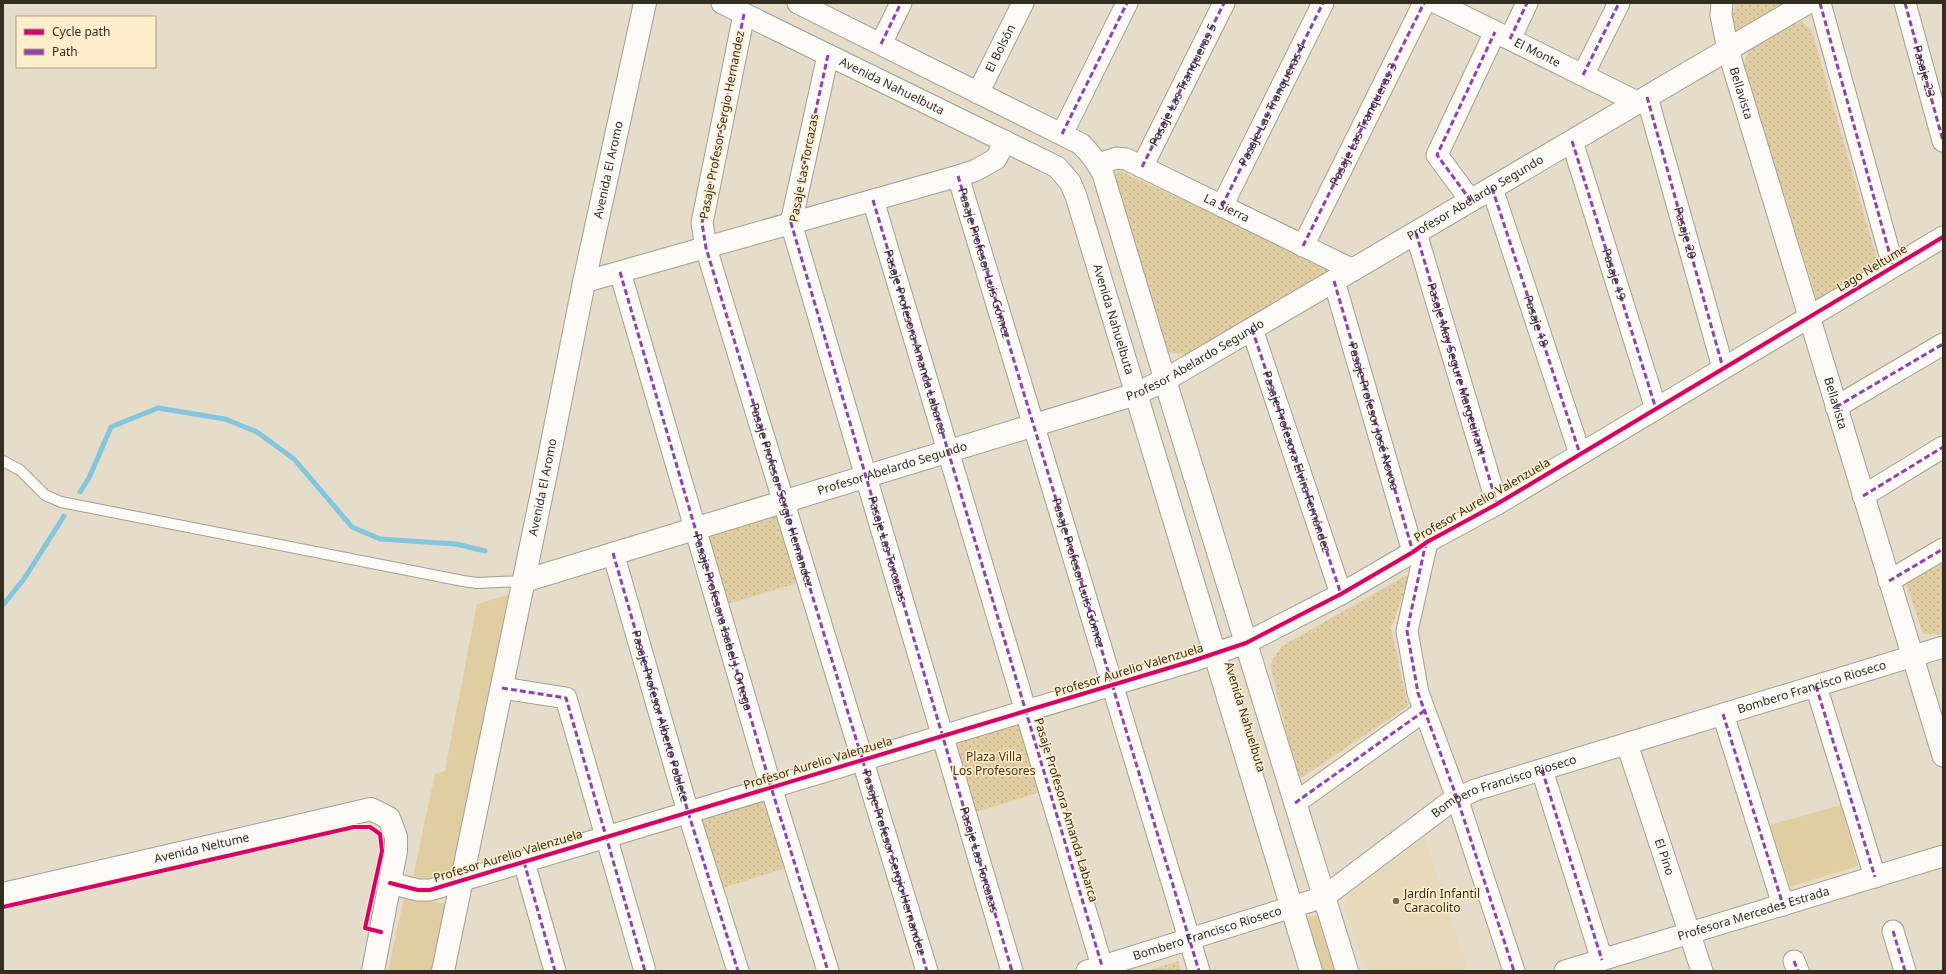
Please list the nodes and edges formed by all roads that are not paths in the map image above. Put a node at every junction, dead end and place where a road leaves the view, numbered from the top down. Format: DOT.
graph roads {
  1 [pos="645,3"];
  2 [pos="722,3"];
  3 [pos="799,3"];
  4 [pos="901,3"];
  5 [pos="1023,3"];
  6 [pos="1127,3"];
  7 [pos="1224,3"];
  8 [pos="1323,3"];
  9 [pos="1424,3"];
  10 [pos="1437,3"];
  11 [pos="1527,3"];
  12 [pos="1619,3"];
  13 [pos="1722,3"];
  14 [pos="1807,3"];
  15 [pos="1820,3"];
  16 [pos="1905,3"];
  17 [pos="744,14"];
  18 [pos="1502,35"];
  19 [pos="881,44"];
  20 [pos="1728,50"];
  21 [pos="828,55"];
  22 [pos="1583,75"];
  23 [pos="978,93"];
  24 [pos="1643,100"];
  25 [pos="1062,134"];
  26 [pos="1005,141"];
  27 [pos="1572,141"];
  28 [pos="1943,141"];
  29 [pos="1098,164"];
  30 [pos="1142,167"];
  31 [pos="958,176"];
  32 [pos="1492,188"];
  33 [pos="873,200"];
  34 [pos="1471,201"];
  35 [pos="1222,206"];
  36 [pos="791,223"];
  37 [pos="1416,233"];
  38 [pos="1943,237"];
  39 [pos="1303,246"];
  40 [pos="706,248"];
  41 [pos="1893,266"];
  42 [pos="1353,270"];
  43 [pos="620,272"];
  44 [pos="1334,281"];
  45 [pos="584,282"];
  46 [pos="1810,316"];
  47 [pos="1252,329"];
  48 [pos="1943,344"];
  49 [pos="1723,368"];
  50 [pos="1165,380"];
  51 [pos="1136,394"];
  52 [pos="1836,407"];
  53 [pos="1656,409"];
  54 [pos="1033,425"];
  55 [pos="1943,447"];
  56 [pos="949,452"];
  57 [pos="1580,454"];
  58 [pos="3,461"];
  59 [pos="866,476"];
  60 [pos="1863,496"];
  61 [pos="783,501"];
  62 [pos="1497,504"];
  63 [pos="695,528"];
  64 [pos="1420,547"];
  65 [pos="1943,549"];
  66 [pos="613,553"];
  67 [pos="524,581"];
  68 [pos="1889,581"];
  69 [pos="1341,594"];
  70 [pos="1246,643"];
  71 [pos="1943,647"];
  72 [pos="1215,654"];
  73 [pos="1911,657"];
  74 [pos="1112,685"];
  75 [pos="1816,686"];
  76 [pos="502,688"];
  77 [pos="1026,711"];
  78 [pos="1424,711"];
  79 [pos="1723,714"];
  80 [pos="943,736"];
  81 [pos="1627,744"];
  82 [pos="1943,756"];
  83 [pos="862,760"];
  84 [pos="1542,770"];
  85 [pos="771,788"];
  86 [pos="1457,798"];
  87 [pos="1295,803"];
  88 [pos="688,812"];
  89 [pos="606,837"];
  90 [pos="1943,856"];
  91 [pos="524,862"];
  92 [pos="1875,877"];
  93 [pos="463,880"];
  94 [pos="390,883"];
  95 [pos="3,894"];
  96 [pos="1324,897"];
  97 [pos="1783,904"];
  98 [pos="1292,908"];
  99 [pos="1893,930"];
  100 [pos="1690,933"];
  101 [pos="1190,940"];
  102 [pos="1602,960"];
  103 [pos="1095,969"];
  104 [pos="374,971"];
  105 [pos="443,971"];
  106 [pos="555,971"];
  107 [pos="645,971"];
  108 [pos="738,971"];
  109 [pos="828,971"];
  110 [pos="927,971"];
  111 [pos="1012,971"];
  112 [pos="1199,971"];
  113 [pos="1311,971"];
  114 [pos="1347,971"];
  115 [pos="1514,971"];
  116 [pos="1565,971"];
  117 [pos="1702,971"];
  118 [pos="1905,971"];
  1 -- 45 [label="street, Avenida El Aromo"];
  2 -- 17 [label="street, Avenida Nahuelbuta"];
  3 -- 19 [label="street, Avenida Nahuelbuta"];
  4 -- 19 [label="street"];
  5 -- 23 [label="street, El Bolsón"];
  6 -- 25 [label="street"];
  7 -- 30 [label="street, Pasaje Las Tranqueras 5"];
  8 -- 35 [label="street, Pasaje Las Tranqueras 4"];
  9 -- 39 [label="street, Pasaje Las Tranqueras 3"];
  10 -- 18 [label="street, El Monte"];
  11 -- 18 [label="street"];
  12 -- 22 [label="street"];
  13 -- 20 [label="street, Bellavista"];
  14 -- 20 [label="street, Profesor Abelardo Segundo"];
  15 -- 41 [label="street"];
  16 -- 28 [label="street, Pasaje 23"];
  17 -- 21 [label="street, Avenida Nahuelbuta"];
  17 -- 40 [label="street, Pasaje Profesor Sergio Hernandez"];
  18 -- 22 [label="street, El Monte"];
  18 -- 34 [label="street"];
  19 -- 23 [label="street, Avenida Nahuelbuta"];
  20 -- 24 [label="street, Profesor Abelardo Segundo"];
  20 -- 46 [label="street, Bellavista"];
  21 -- 26 [label="street, Avenida Nahuelbuta"];
  21 -- 36 [label="street, Pasaje Las Torcazas"];
  22 -- 24 [label="street, El Monte"];
  23 -- 25 [label="street, Avenida Nahuelbuta"];
  24 -- 27 [label="street, Profesor Abelardo Segundo"];
  24 -- 49 [label="street, Pasaje 20"];
  25 -- 29 [label="street, Avenida Nahuelbuta"];
  26 -- 31 [label="street"];
  26 -- 51 [label="street, Avenida Nahuelbuta"];
  27 -- 32 [label="street, Profesor Abelardo Segundo"];
  27 -- 53 [label="street, Pasaje 19"];
  29 -- 30 [label="street, La Sierra"];
  29 -- 50 [label="street, Avenida Nahuelbuta"];
  30 -- 35 [label="street, La Sierra"];
  31 -- 33 [label="street"];
  31 -- 54 [label="street, Pasaje Profesor Luis Gómez"];
  32 -- 34 [label="street, Profesor Abelardo Segundo"];
  32 -- 57 [label="street, Pasaje 18"];
  33 -- 36 [label="street"];
  33 -- 56 [label="street, Pasaje Profesora Amanda Labarca"];
  34 -- 37 [label="street, Profesor Abelardo Segundo"];
  35 -- 39 [label="street, La Sierra"];
  36 -- 40 [label="street"];
  36 -- 59 [label="street, Pasaje Las Torcazas"];
  37 -- 42 [label="street, Profesor Abelardo Segundo"];
  37 -- 62 [label="street, Pasaje May Segure Margeuirant"];
  38 -- 41 [label="street, Lago Neltume"];
  39 -- 42 [label="street, La Sierra"];
  40 -- 43 [label="street"];
  40 -- 61 [label="street, Pasaje Profesor Sergio Hernandez"];
  41 -- 46 [label="street, Lago Neltume"];
  42 -- 44 [label="street, Profesor Abelardo Segundo"];
  43 -- 45 [label="street"];
  43 -- 63 [label="street, Pasaje Profesora Isabel J. Ortega"];
  44 -- 47 [label="street, Profesor Abelardo Segundo"];
  44 -- 64 [label="street, Pasaje Profesor José Novoa"];
  45 -- 67 [label="street, Avenida El Aromo"];
  46 -- 49 [label="street, Profesor Aurelio Valenzuela"];
  46 -- 52 [label="street, Bellavista"];
  47 -- 50 [label="street, Profesor Abelardo Segundo"];
  47 -- 69 [label="street, Pasaje Profesora Elvira Fernández"];
  48 -- 52 [label="street"];
  49 -- 53 [label="street, Profesor Aurelio Valenzuela"];
  50 -- 51 [label="street, Profesor Abelardo Segundo"];
  50 -- 70 [label="street, Avenida Nahuelbuta"];
  51 -- 54 [label="street, Profesor Abelardo Segundo"];
  51 -- 72 [label="street, Avenida Nahuelbuta"];
  52 -- 60 [label="street, Bellavista"];
  53 -- 57 [label="street, Profesor Aurelio Valenzuela"];
  54 -- 56 [label="street, Profesor Abelardo Segundo"];
  54 -- 74 [label="street, Pasaje Profesor Luis Gómez"];
  55 -- 60 [label="street"];
  56 -- 59 [label="street, Profesor Abelardo Segundo"];
  56 -- 77 [label="street, Pasaje Profesora Amanda Labarca"];
  57 -- 62 [label="street, Profesor Aurelio Valenzuela"];
  58 -- 67 [label="lane"];
  59 -- 61 [label="street, Profesor Abelardo Segundo"];
  59 -- 80 [label="street, Pasaje Las Torcazas"];
  60 -- 68 [label="street, Bellavista"];
  61 -- 63 [label="street, Profesor Abelardo Segundo"];
  61 -- 83 [label="street, Pasaje Profesor Sergio Hernandez"];
  62 -- 64 [label="street, Profesor Aurelio Valenzuela"];
  63 -- 66 [label="street, Profesor Abelardo Segundo"];
  63 -- 85 [label="street, Pasaje Profesora Isabel J. Ortega"];
  64 -- 69 [label="street, Profesor Aurelio Valenzuela"];
  64 -- 78 [label="street, Pasaje Profesor José Novoa"];
  65 -- 68 [label="street"];
  66 -- 67 [label="street, Profesor Abelardo Segundo"];
  66 -- 88 [label="street, Pasaje Profesor Alberto Poblete"];
  67 -- 76 [label="street, Avenida El Aromo"];
  68 -- 73 [label="street, Bellavista"];
  69 -- 70 [label="street, Profesor Aurelio Valenzuela"];
  70 -- 72 [label="street, Profesor Aurelio Valenzuela"];
  70 -- 87 [label="street, Avenida Nahuelbuta"];
  71 -- 73 [label="street, Bombero Francisco Rioseco"];
  72 -- 74 [label="street, Profesor Aurelio Valenzuela"];
  72 -- 98 [label="street, Avenida Nahuelbuta"];
  73 -- 75 [label="street, Bombero Francisco Rioseco"];
  73 -- 82 [label="street, Bellavista"];
  74 -- 77 [label="street, Profesor Aurelio Valenzuela"];
  74 -- 101 [label="street, Pasaje Profesor Luis Gómez"];
  75 -- 79 [label="street, Bombero Francisco Rioseco"];
  75 -- 92 [label="street"];
  76 -- 89 [label="street"];
  76 -- 93 [label="street, Avenida El Aromo"];
  77 -- 80 [label="street, Profesor Aurelio Valenzuela"];
  77 -- 103 [label="street, Pasaje Profesora Amanda Labarca"];
  78 -- 86 [label="street, Pasaje Profesor José Novoa"];
  78 -- 87 [label="street"];
  79 -- 81 [label="street, Bombero Francisco Rioseco"];
  79 -- 97 [label="street"];
  80 -- 83 [label="street, Profesor Aurelio Valenzuela"];
  80 -- 111 [label="street, Pasaje Las Torcazas"];
  81 -- 84 [label="street, Bombero Francisco Rioseco"];
  81 -- 100 [label="street, El Pino"];
  83 -- 85 [label="street, Profesor Aurelio Valenzuela"];
  83 -- 110 [label="street, Pasaje Profesor Sergio Hernandez"];
  84 -- 86 [label="street, Bombero Francisco Rioseco"];
  84 -- 102 [label="street"];
  85 -- 88 [label="street, Profesor Aurelio Valenzuela"];
  85 -- 109 [label="street, Pasaje Profesora Isabel J. Ortega"];
  86 -- 96 [label="street, Bombero Francisco Rioseco"];
  86 -- 115 [label="street, Pasaje Profesor José Novoa"];
  87 -- 96 [label="street, Avenida Nahuelbuta"];
  88 -- 89 [label="street, Profesor Aurelio Valenzuela"];
  88 -- 108 [label="street, Pasaje Profesor Alberto Poblete"];
  89 -- 91 [label="street, Profesor Aurelio Valenzuela"];
  89 -- 107 [label="street"];
  90 -- 92 [label="street, Profesora Mercedes Estrada"];
  91 -- 93 [label="street, Profesor Aurelio Valenzuela"];
  91 -- 106 [label="street"];
  92 -- 97 [label="street, Profesora Mercedes Estrada"];
  93 -- 94 [label="street, Profesor Aurelio Valenzuela"];
  93 -- 105 [label="street, Avenida El Aromo"];
  94 -- 95 [label="street, Avenida Neltume"];
  94 -- 104 [label="street"];
  96 -- 98 [label="street, Bombero Francisco Rioseco"];
  96 -- 114 [label="street, Avenida Nahuelbuta"];
  97 -- 100 [label="street, Profesora Mercedes Estrada"];
  98 -- 101 [label="street, Bombero Francisco Rioseco"];
  98 -- 113 [label="street, Avenida Nahuelbuta"];
  99 -- 118 [label="street"];
  100 -- 102 [label="street, Profesora Mercedes Estrada"];
  100 -- 117 [label="street, El Pino"];
  101 -- 103 [label="street, Bombero Francisco Rioseco"];
  101 -- 112 [label="street, Pasaje Profesor Luis Gómez"];
  102 -- 116 [label="street, Profesora Mercedes Estrada"];
}
